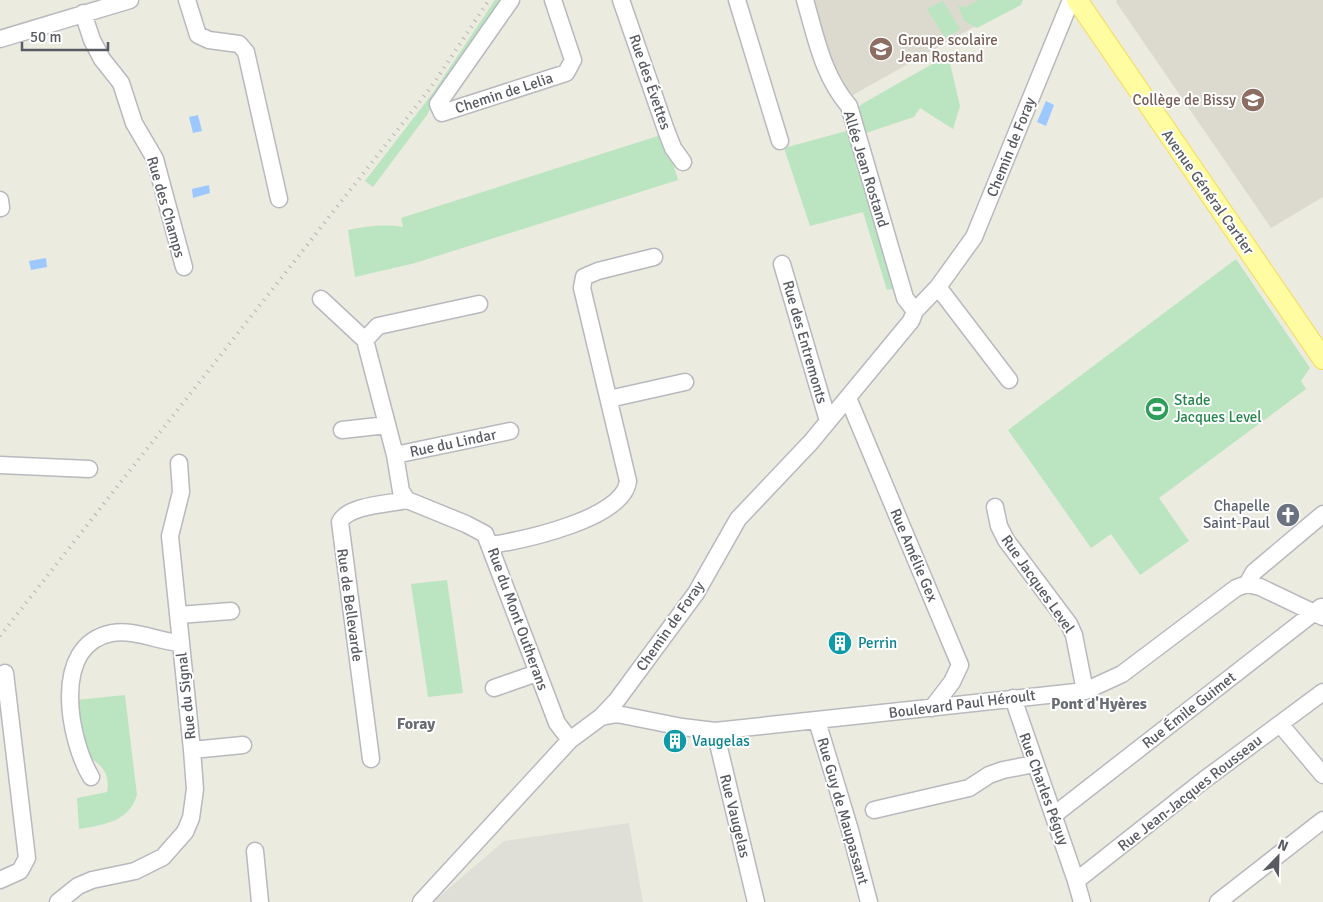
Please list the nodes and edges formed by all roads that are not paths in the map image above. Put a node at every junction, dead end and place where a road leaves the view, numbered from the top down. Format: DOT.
graph roads {
  1 [pos="130,0"];
  2 [pos="187,0"];
  3 [pos="511,0"];
  4 [pos="553,0"];
  5 [pos="621,0"];
  6 [pos="737,0"];
  7 [pos="805,0"];
  8 [pos="1071,0"];
  9 [pos="1078,0"];
  10 [pos="1092,0"];
  11 [pos="83,13"];
  12 [pos="0,39"];
  13 [pos="780,141"];
  14 [pos="683,162"];
  15 [pos="279,199"];
  16 [pos="654,257"];
  17 [pos="782,264"];
  18 [pos="184,267"];
  19 [pos="938,287"];
  20 [pos="321,299"];
  21 [pos="479,304"];
  22 [pos="915,311"];
  23 [pos="1323,337"];
  24 [pos="365,340"];
  25 [pos="1323,359"];
  26 [pos="1009,380"];
  27 [pos="685,382"];
  28 [pos="848,398"];
  29 [pos="610,399"];
  30 [pos="828,421"];
  31 [pos="387,426"];
  32 [pos="342,430"];
  33 [pos="510,431"];
  34 [pos="395,455"];
  35 [pos="180,463"];
  36 [pos="0,465"];
  37 [pos="89,468"];
  38 [pos="407,500"];
  39 [pos="995,507"];
  40 [pos="1323,514"];
  41 [pos="491,545"];
  42 [pos="1248,584"];
  43 [pos="231,611"];
  44 [pos="1320,612"];
  45 [pos="179,615"];
  46 [pos="180,643"];
  47 [pos="5,673"];
  48 [pos="537,673"];
  49 [pos="494,688"];
  50 [pos="1085,691"];
  51 [pos="1323,692"];
  52 [pos="1013,698"];
  53 [pos="932,708"];
  54 [pos="601,717"];
  55 [pos="817,721"];
  56 [pos="1280,724"];
  57 [pos="715,731"];
  58 [pos="570,740"];
  59 [pos="243,745"];
  60 [pos="192,750"];
  61 [pos="371,760"];
  62 [pos="1034,764"];
  63 [pos="1323,775"];
  64 [pos="91,777"];
  65 [pos="874,810"];
  66 [pos="1054,815"];
  67 [pos="1323,820"];
  68 [pos="255,852"];
  69 [pos="0,880"];
  70 [pos="1076,881"];
  71 [pos="58,902"];
  72 [pos="260,902"];
  73 [pos="421,902"];
  74 [pos="756,902"];
  75 [pos="869,902"];
  76 [pos="1082,902"];
  77 [pos="1218,902"];
  1 -- 11 [label="street"];
  2 -- 15 [label="street"];
  3 -- 4 [label="street, Chemin de Lelia"];
  5 -- 14 [label="street, Rue des Évettes"];
  6 -- 13 [label="street"];
  7 -- 22 [label="street, Allée Jean Rostand"];
  8 -- 19 [label="street, Chemin de Foray"];
  9 -- 25 [label="main road, Avenue Général Cartier"];
  10 -- 23 [label="main road, Avenue Général Cartier"];
  11 -- 12 [label="street"];
  11 -- 18 [label="street, Rue des Champs"];
  16 -- 29 [label="street"];
  17 -- 30 [label="street, Rue des Entremonts"];
  19 -- 22 [label="street, Chemin de Foray"];
  19 -- 26 [label="street"];
  20 -- 24 [label="street"];
  21 -- 24 [label="street"];
  22 -- 28 [label="street, Chemin de Foray"];
  24 -- 31 [label="street"];
  27 -- 29 [label="street"];
  28 -- 30 [label="street, Chemin de Foray"];
  28 -- 53 [label="street, Rue Amélie Gex"];
  29 -- 41 [label="street"];
  30 -- 54 [label="street, Chemin de Foray"];
  31 -- 32 [label="street"];
  31 -- 34 [label="street"];
  33 -- 34 [label="street, Rue du Lindar"];
  34 -- 38 [label="street"];
  35 -- 45 [label="street, Rue du Signal"];
  36 -- 37 [label="street"];
  38 -- 41 [label="street, Rue du Mont Outherans"];
  38 -- 61 [label="street, Rue de Bellevarde"];
  39 -- 50 [label="street, Rue Jacques Level"];
  40 -- 42 [label="street, Boulevard Paul Héroult"];
  41 -- 48 [label="street, Rue du Mont Outherans"];
  42 -- 44 [label="street"];
  42 -- 50 [label="street, Boulevard Paul Héroult"];
  43 -- 45 [label="street"];
  44 -- 66 [label="street, Rue Émile Guimet"];
  45 -- 46 [label="street, Rue du Signal"];
  46 -- 60 [label="street, Rue du Signal"];
  46 -- 64 [label="street, Rue du Signal"];
  47 -- 69 [label="street"];
  48 -- 49 [label="street"];
  48 -- 58 [label="street, Rue du Mont Outherans"];
  50 -- 52 [label="street, Boulevard Paul Héroult"];
  51 -- 56 [label="street, Rue Jean-Jacques Rousseau"];
  52 -- 53 [label="street, Boulevard Paul Héroult"];
  52 -- 62 [label="street, Rue Charles Péguy"];
  53 -- 55 [label="street, Boulevard Paul Héroult"];
  54 -- 57 [label="street, Boulevard Paul Héroult"];
  54 -- 58 [label="street, Chemin de Foray"];
  55 -- 57 [label="street, Boulevard Paul Héroult"];
  55 -- 75 [label="street, Rue Guy de Maupassant"];
  56 -- 63 [label="street"];
  56 -- 70 [label="street, Rue Jean-Jacques Rousseau"];
  57 -- 74 [label="street, Rue Vaugelas"];
  58 -- 73 [label="street, Chemin de Foray"];
  59 -- 60 [label="street, Rue du Signal"];
  60 -- 71 [label="street, Rue du Signal"];
  62 -- 65 [label="street"];
  62 -- 66 [label="street, Rue Charles Péguy"];
  66 -- 70 [label="street, Rue Charles Péguy"];
  67 -- 77 [label="street"];
  68 -- 72 [label="street"];
  70 -- 76 [label="street"];
}
